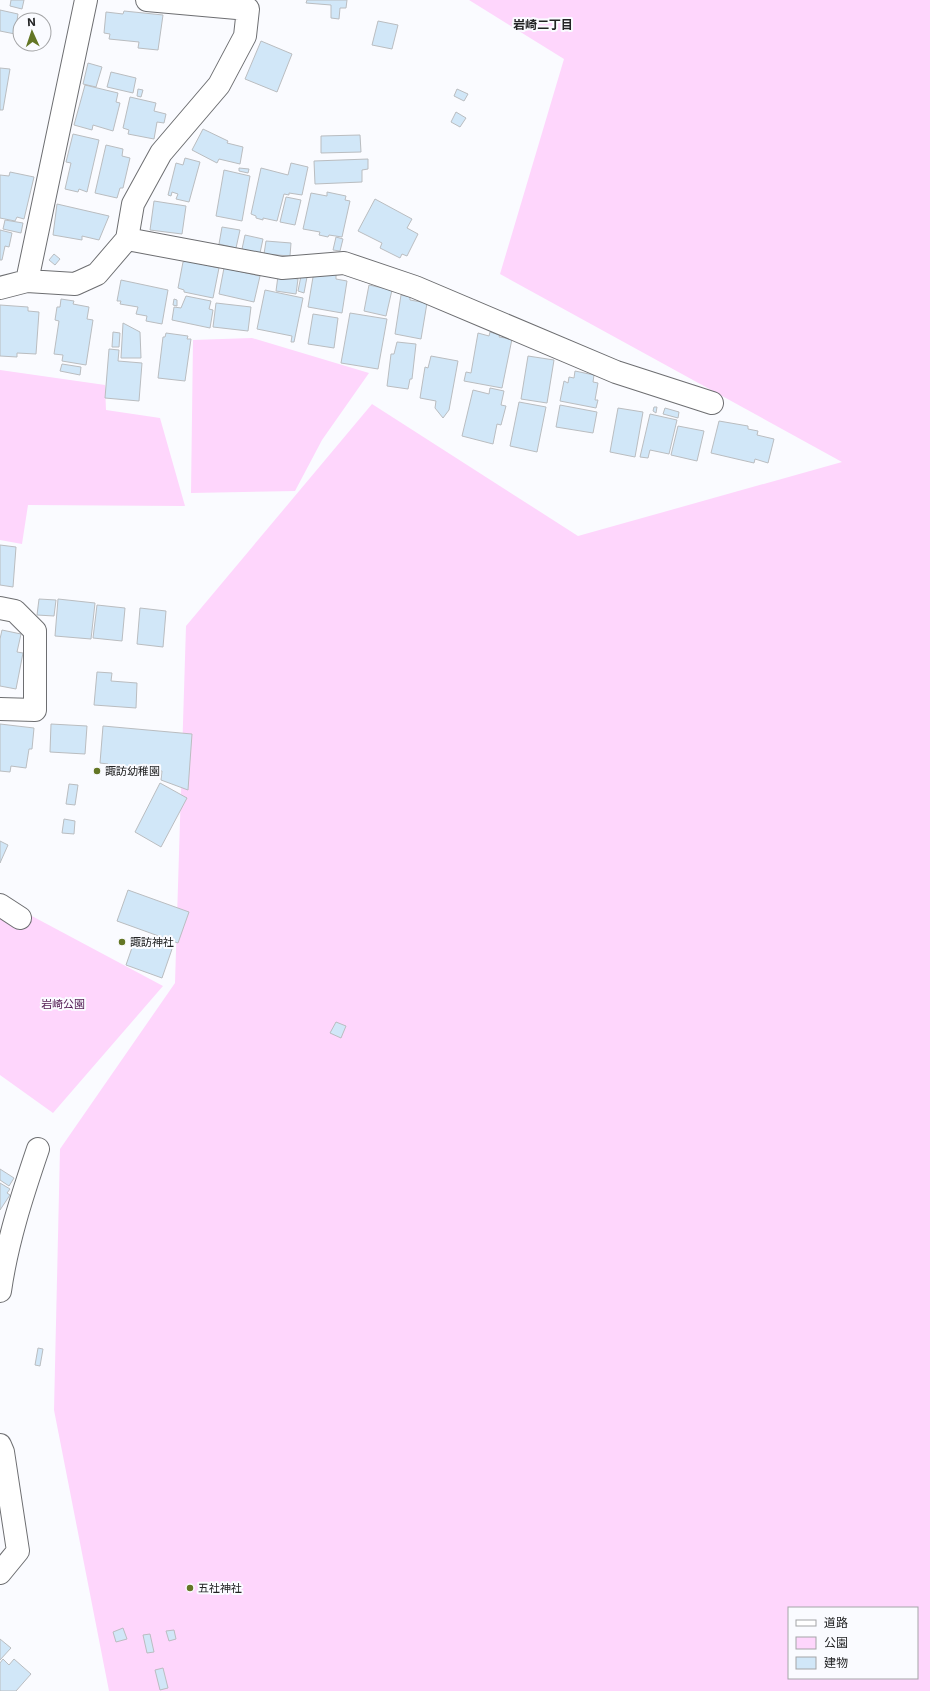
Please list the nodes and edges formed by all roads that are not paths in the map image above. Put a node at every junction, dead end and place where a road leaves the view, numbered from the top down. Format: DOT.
graph roads {
  1 [pos="86,0"];
  2 [pos="147,0"];
  3 [pos="127,239"];
  4 [pos="27,281"];
  5 [pos="0,288"];
  6 [pos="712,403"];
  7 [pos="0,608"];
  8 [pos="0,709"];
  9 [pos="0,905"];
  10 [pos="20,918"];
  11 [pos="38,1149"];
  12 [pos="0,1291"];
  13 [pos="0,1445"];
  14 [pos="0,1573"];
  1 -- 4 [label="street"];
  2 -- 3 [label="street"];
  3 -- 4 [label="street"];
  3 -- 6 [label="street"];
  4 -- 5 [label="street"];
  7 -- 8 [label="street"];
  9 -- 10 [label="street"];
  11 -- 12 [label="street"];
  13 -- 14 [label="street"];
}
